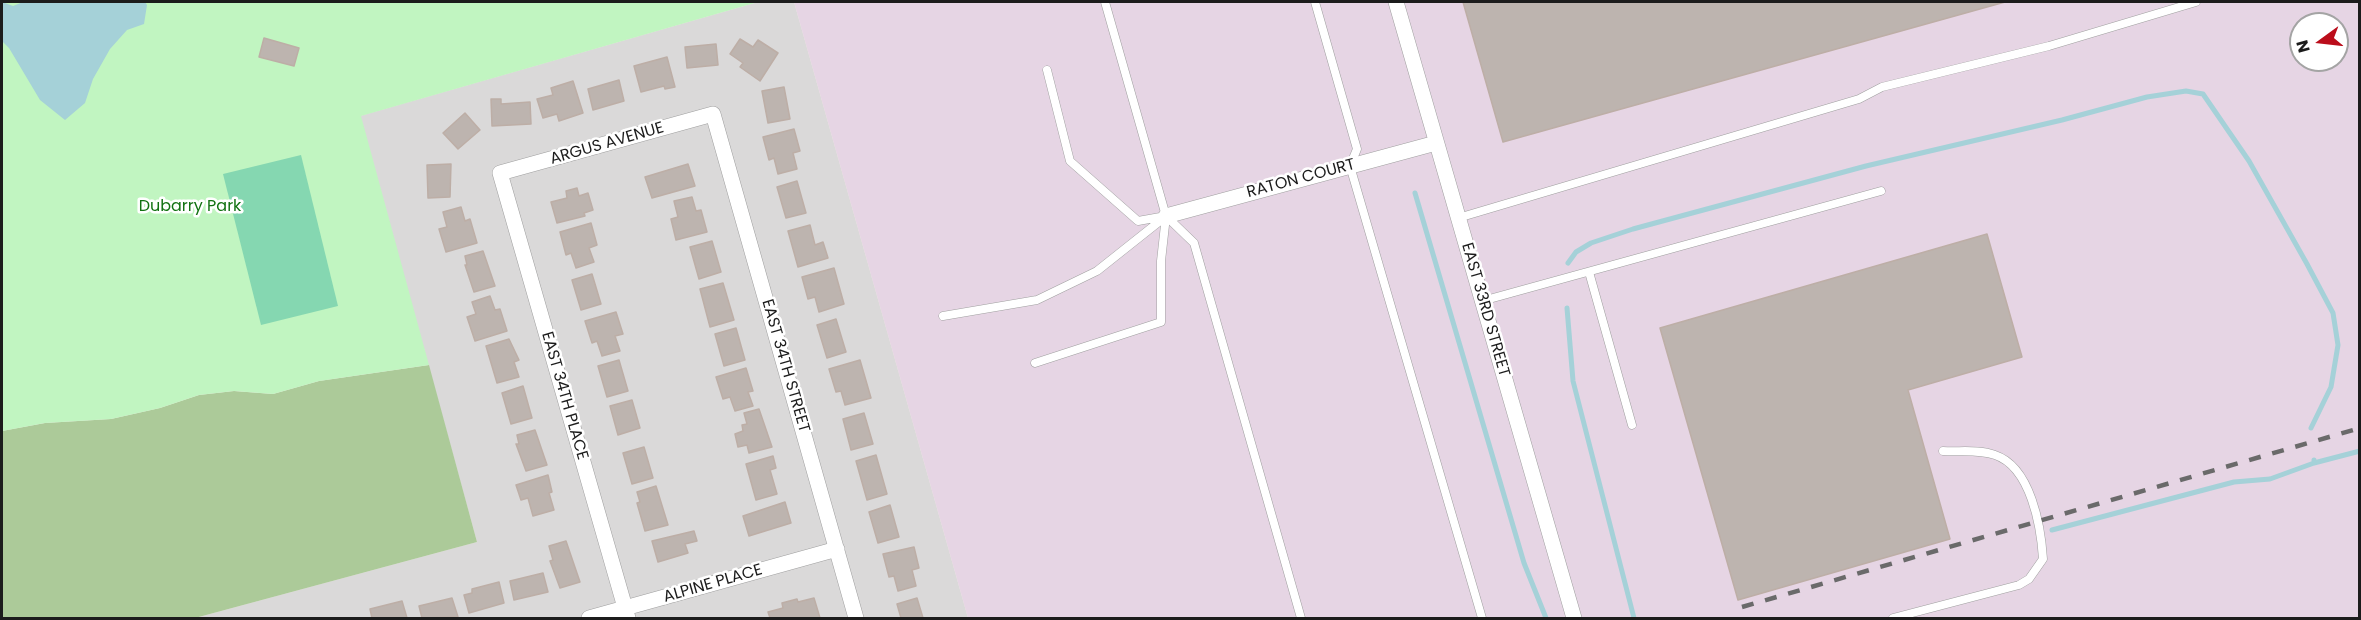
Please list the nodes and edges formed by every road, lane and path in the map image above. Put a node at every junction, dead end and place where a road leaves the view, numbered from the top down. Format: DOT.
graph roads {
  1 [pos="1105,2"];
  2 [pos="1315,2"];
  3 [pos="1396,2"];
  4 [pos="2196,2"];
  5 [pos="1047,70"];
  6 [pos="713,114"];
  7 [pos="1436,143"];
  8 [pos="1350,166"];
  9 [pos="500,174"];
  10 [pos="1881,191"];
  11 [pos="1166,216"];
  12 [pos="1458,218"];
  13 [pos="1589,272"];
  14 [pos="1482,301"];
  15 [pos="943,316"];
  16 [pos="1035,363"];
  17 [pos="1632,425"];
  18 [pos="1943,452"];
  19 [pos="837,549"];
  20 [pos="626,614"];
  21 [pos="589,618"];
  22 [pos="856,618"];
  23 [pos="1301,618"];
  24 [pos="1482,618"];
  25 [pos="1575,618"];
  26 [pos="1893,618"];
  1 -- 11 [label="lane"];
  2 -- 8 [label="lane"];
  3 -- 7 [label="street, EAST 33RD STREET"];
  4 -- 12 [label="lane"];
  5 -- 11 [label="lane"];
  6 -- 9 [label="street, ARGUS AVENUE"];
  6 -- 19 [label="street, EAST 34TH STREET"];
  7 -- 8 [label="street, RATON COURT"];
  7 -- 12 [label="street, EAST 33RD STREET"];
  8 -- 11 [label="street, RATON COURT"];
  8 -- 24 [label="lane"];
  9 -- 20 [label="street, EAST 34TH PLACE"];
  10 -- 13 [label="lane"];
  11 -- 15 [label="lane"];
  11 -- 16 [label="lane"];
  11 -- 23 [label="lane"];
  12 -- 14 [label="street, EAST 33RD STREET"];
  13 -- 14 [label="lane"];
  13 -- 17 [label="lane"];
  14 -- 25 [label="street, EAST 33RD STREET"];
  18 -- 26 [label="lane"];
  19 -- 20 [label="street, ALPINE PLACE"];
  19 -- 22 [label="street, EAST 34TH STREET"];
  20 -- 21 [label="street, ALPINE PLACE"];
}
